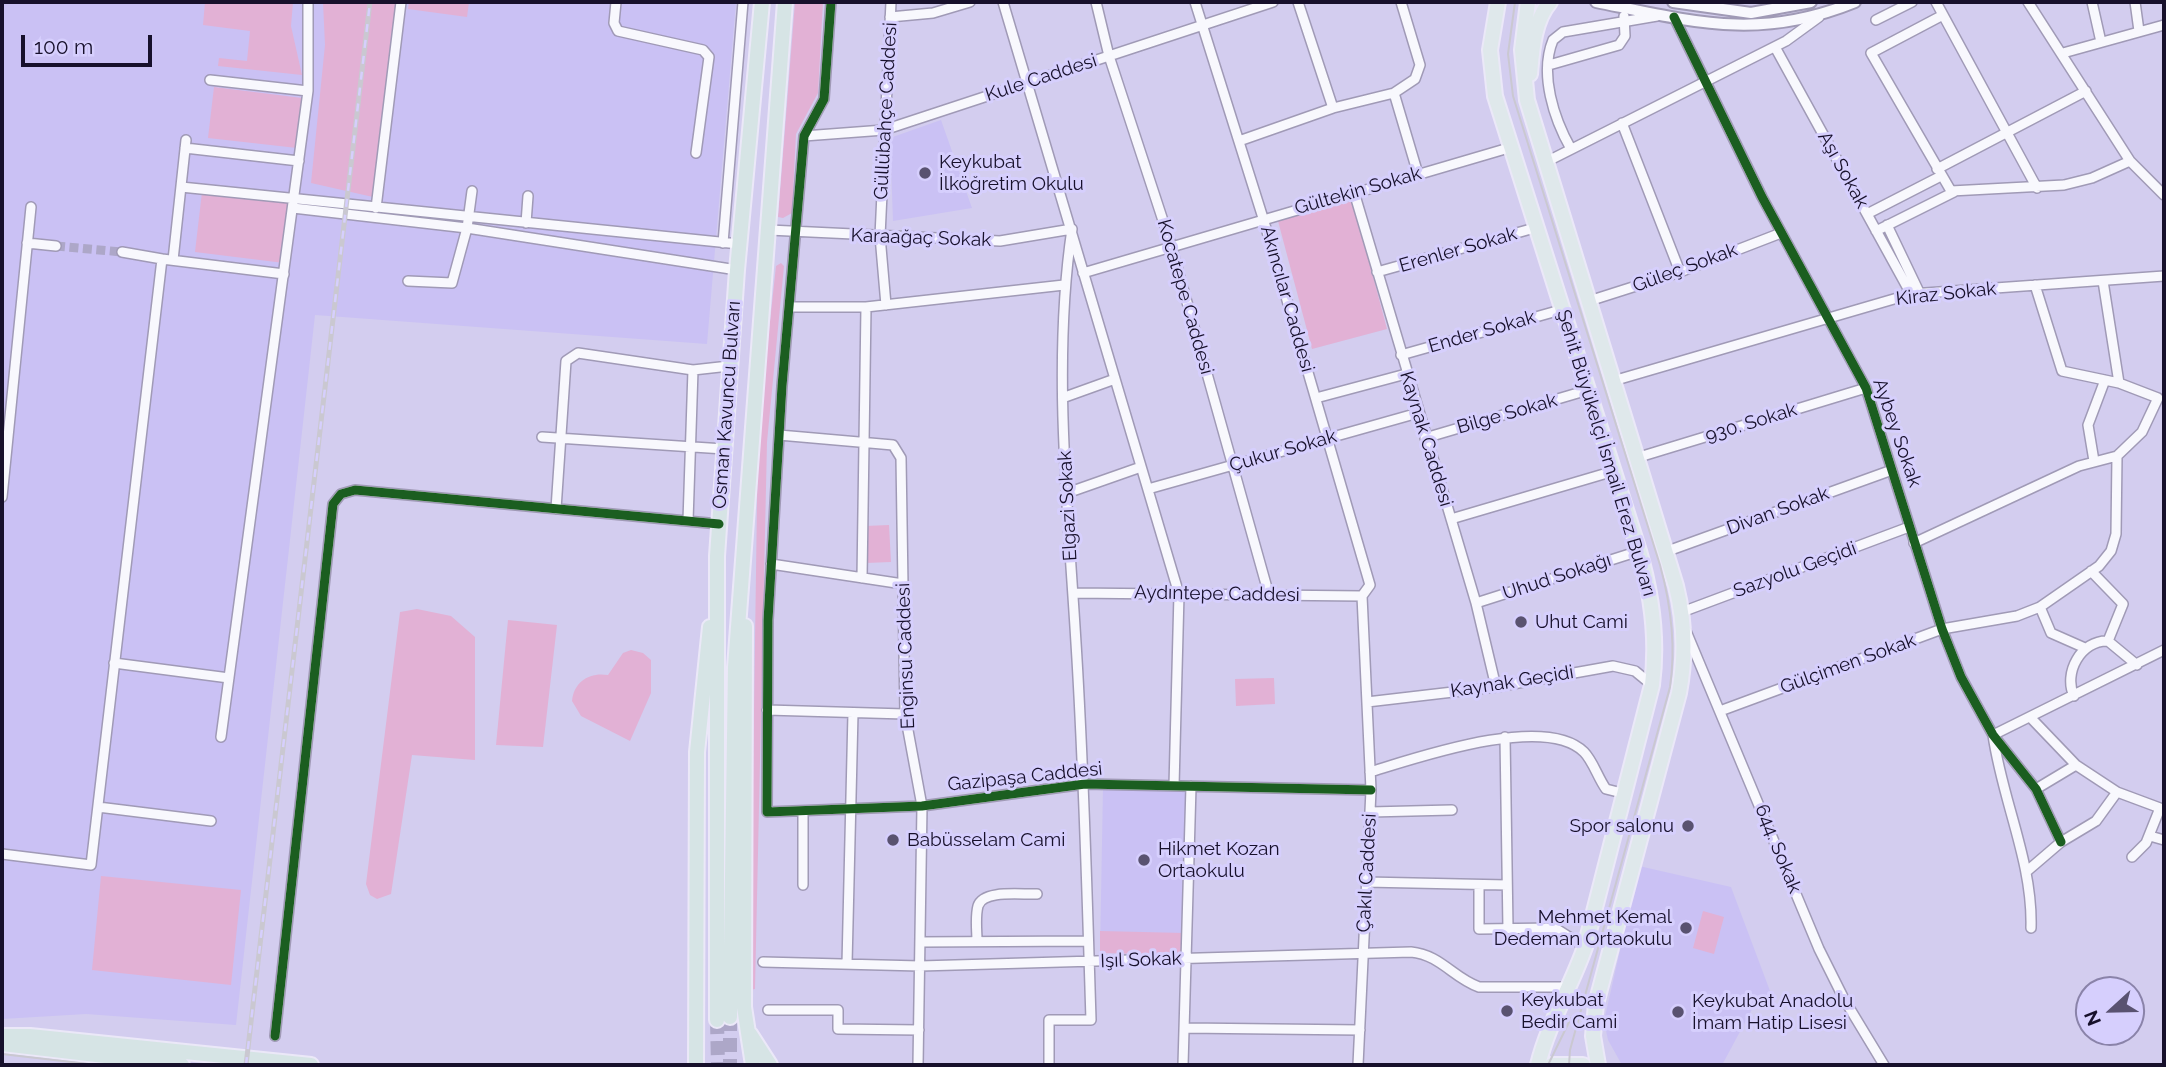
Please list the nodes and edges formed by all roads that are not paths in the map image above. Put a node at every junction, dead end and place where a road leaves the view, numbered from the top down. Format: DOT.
graph roads {
  1 [pos="308,2"];
  2 [pos="401,2"];
  3 [pos="616,2"];
  4 [pos="743,2"];
  5 [pos="762,2"];
  6 [pos="785,2"];
  7 [pos="831,2"];
  8 [pos="891,2"];
  9 [pos="970,2"];
  10 [pos="1003,2"];
  11 [pos="1096,2"];
  12 [pos="1195,2"];
  13 [pos="1273,2"];
  14 [pos="1298,2"];
  15 [pos="1401,2"];
  16 [pos="1487,2"];
  17 [pos="1498,2"];
  18 [pos="1528,2"];
  19 [pos="1550,2"];
  20 [pos="1597,2"];
  21 [pos="1673,2"];
  22 [pos="1811,2"];
  23 [pos="1855,2"];
  24 [pos="1912,2"];
  25 [pos="1936,2"];
  26 [pos="2028,2"];
  27 [pos="2092,2"];
  28 [pos="2135,2"];
  29 [pos="1795,4"];
  30 [pos="1624,7"];
  31 [pos="1943,15"];
  32 [pos="1669,16"];
  33 [pos="890,17"];
  34 [pos="1819,17"];
  35 [pos="1494,20"];
  36 [pos="1624,20"];
  37 [pos="1876,20"];
  38 [pos="2164,25"];
  39 [pos="1202,27"];
  40 [pos="2139,31"];
  41 [pos="2101,42"];
  42 [pos="1774,47"];
  43 [pos="2063,53"];
  44 [pos="1109,56"];
  45 [pos="1549,65"];
  46 [pos="209,80"];
  47 [pos="1704,80"];
  48 [pos="1028,82"];
  49 [pos="308,91"];
  50 [pos="2087,91"];
  51 [pos="1394,93"];
  52 [pos="1527,100"];
  53 [pos="1333,108"];
  54 [pos="1622,123"];
  55 [pos="884,130"];
  56 [pos="2007,133"];
  57 [pos="804,136"];
  58 [pos="1238,141"];
  59 [pos="1512,147"];
  60 [pos="1571,149"];
  61 [pos="696,153"];
  62 [pos="299,161"];
  63 [pos="2130,161"];
  64 [pos="1546,162"];
  65 [pos="1939,173"];
  66 [pos="1418,174"];
  67 [pos="181,187"];
  68 [pos="2037,188"];
  69 [pos="472,191"];
  70 [pos="1354,192"];
  71 [pos="1954,192"];
  72 [pos="2164,195"];
  73 [pos="528,196"];
  74 [pos="293,204"];
  75 [pos="31,207"];
  76 [pos="376,208"];
  77 [pos="1867,214"];
  78 [pos="468,217"];
  79 [pos="1263,218"];
  80 [pos="526,223"];
  81 [pos="1887,225"];
  82 [pos="1538,227"];
  83 [pos="467,228"];
  84 [pos="1072,229"];
  85 [pos="769,230"];
  86 [pos="1876,231"];
  87 [pos="795,232"];
  88 [pos="1781,233"];
  89 [pos="880,236"];
  90 [pos="27,243"];
  91 [pos="723,243"];
  92 [pos="739,244"];
  93 [pos="1171,245"];
  94 [pos="56,246"];
  95 [pos="122,253"];
  96 [pos="162,259"];
  97 [pos="173,260"];
  98 [pos="737,270"];
  99 [pos="1680,271"];
  100 [pos="1377,272"];
  101 [pos="1083,273"];
  102 [pos="2164,276"];
  103 [pos="284,277"];
  104 [pos="408,281"];
  105 [pos="2103,281"];
  106 [pos="1063,285"];
  107 [pos="2035,285"];
  108 [pos="1915,294"];
  109 [pos="1589,301"];
  110 [pos="886,305"];
  111 [pos="789,307"];
  112 [pos="866,307"];
  113 [pos="1564,309"];
  114 [pos="1826,317"];
  115 [pos="1401,355"];
  116 [pos="729,366"];
  117 [pos="693,370"];
  118 [pos="1406,374"];
  119 [pos="1115,379"];
  120 [pos="2105,380"];
  121 [pos="1613,381"];
  122 [pos="2119,383"];
  123 [pos="1866,388"];
  124 [pos="1588,390"];
  125 [pos="1065,397"];
  126 [pos="1316,398"];
  127 [pos="1418,413"];
  128 [pos="779,435"];
  129 [pos="542,437"];
  130 [pos="561,438"];
  131 [pos="1425,438"];
  132 [pos="1327,439"];
  133 [pos="863,441"];
  134 [pos="691,447"];
  135 [pos="724,449"];
  136 [pos="2117,456"];
  137 [pos="1636,458"];
  138 [pos="2094,461"];
  139 [pos="1233,465"];
  140 [pos="1141,467"];
  141 [pos="1892,470"];
  142 [pos="1614,471"];
  143 [pos="1148,489"];
  144 [pos="1067,493"];
  145 [pos="2,497"];
  146 [pos="556,509"];
  147 [pos="1451,519"];
  148 [pos="688,521"];
  149 [pos="719,524"];
  150 [pos="1909,527"];
  151 [pos="1914,543"];
  152 [pos="1639,551"];
  153 [pos="1665,552"];
  154 [pos="717,556"];
  155 [pos="742,559"];
  156 [pos="771,564"];
  157 [pos="2091,571"];
  158 [pos="862,578"];
  159 [pos="903,584"];
  160 [pos="1073,593"];
  161 [pos="1179,594"];
  162 [pos="1269,595"];
  163 [pos="1362,596"];
  164 [pos="1476,603"];
  165 [pos="2040,607"];
  166 [pos="1683,619"];
  167 [pos="1942,629"];
  168 [pos="2108,641"];
  169 [pos="2085,648"];
  170 [pos="2164,650"];
  171 [pos="114,663"];
  172 [pos="2137,664"];
  173 [pos="229,678"];
  174 [pos="1652,685"];
  175 [pos="1496,687"];
  176 [pos="2074,696"];
  177 [pos="1367,702"];
  178 [pos="767,710"];
  179 [pos="1720,711"];
  180 [pos="853,713"];
  181 [pos="905,714"];
  182 [pos="2030,717"];
  183 [pos="1993,735"];
  184 [pos="221,737"];
  185 [pos="1505,737"];
  186 [pos="2076,765"];
  187 [pos="1370,772"];
  188 [pos="1085,784"];
  189 [pos="1174,786"];
  190 [pos="1191,786"];
  191 [pos="2036,789"];
  192 [pos="1371,790"];
  193 [pos="2117,792"];
  194 [pos="1626,794"];
  195 [pos="922,806"];
  196 [pos="97,807"];
  197 [pos="849,809"];
  198 [pos="1452,810"];
  199 [pos="803,811"];
  200 [pos="1370,811"];
  201 [pos="211,821"];
  202 [pos="2150,836"];
  203 [pos="2164,840"];
  204 [pos="2061,842"];
  205 [pos="2,854"];
  206 [pos="2132,857"];
  207 [pos="2026,872"];
  208 [pos="1366,882"];
  209 [pos="803,885"];
  210 [pos="1479,885"];
  211 [pos="1507,885"];
  212 [pos="1037,894"];
  213 [pos="2031,928"];
  214 [pos="1507,929"];
  215 [pos="977,941"];
  216 [pos="1088,941"];
  217 [pos="920,942"];
  218 [pos="1585,947"];
  219 [pos="1363,954"];
  220 [pos="1188,959"];
  221 [pos="763,962"];
  222 [pos="1089,962"];
  223 [pos="847,964"];
  224 [pos="920,965"];
  225 [pos="1571,987"];
  226 [pos="768,1010"];
  227 [pos="745,1023"];
  228 [pos="1185,1028"];
  229 [pos="919,1030"];
  230 [pos="1360,1030"];
  231 [pos="2,1036"];
  232 [pos="275,1036"];
  233 [pos="2,1044"];
  234 [pos="187,1059"];
  235 [pos="278,1064"];
  236 [pos="207,1065"];
  237 [pos="311,1065"];
  238 [pos="696,1065"];
  239 [pos="753,1065"];
  240 [pos="771,1065"];
  241 [pos="918,1065"];
  242 [pos="1049,1065"];
  243 [pos="1184,1065"];
  244 [pos="1358,1065"];
  245 [pos="1538,1065"];
  246 [pos="1552,1065"];
  247 [pos="1583,1065"];
  248 [pos="1598,1065"];
  249 [pos="1884,1065"];
  1 -- 49 [label="street"];
  2 -- 76 [label="street"];
  3 -- 61 [label="street"];
  4 -- 91 [label="street"];
  5 -- 92 [label="highway, Osman Kavuncu Bulvarı"];
  6 -- 85 [label="highway, Osman Kavuncu Bulvarı"];
  7 -- 57 [label="street"];
  8 -- 33 [label="street, Güllübahçe Caddesi"];
  9 -- 33 [label="street"];
  10 -- 48 [label="street"];
  11 -- 44 [label="street, Kocatepe Caddesi"];
  12 -- 39 [label="street, Akıncılar Caddesi"];
  13 -- 39 [label="street, Kule Caddesi"];
  14 -- 53 [label="street"];
  15 -- 51 [label="street"];
  16 -- 35 [label="main road"];
  17 -- 35 [label="main road, Şehit Büyükelçi İsmail Erez Bulvarı"];
  18 -- 52 [label="main road, Şehit Büyükelçi İsmail Erez Bulvarı"];
  19 -- 52 [label="main road"];
  20 -- 30 [label="street"];
  21 -- 29 [label="street"];
  22 -- 29 [label="street"];
  23 -- 34 [label="street"];
  24 -- 37 [label="street"];
  25 -- 31 [label="street"];
  26 -- 43 [label="street"];
  27 -- 41 [label="street"];
  28 -- 40 [label="street"];
  30 -- 32 [label="street"];
  30 -- 36 [label="street"];
  31 -- 56 [label="street"];
  31 -- 65 [label="street"];
  32 -- 34 [label="street"];
  32 -- 36 [label="street"];
  32 -- 47 [label="street, Aybey Sokak"];
  33 -- 55 [label="street, Güllübahçe Caddesi"];
  34 -- 42 [label="street"];
  35 -- 59 [label="main road, Şehit Büyükelçi İsmail Erez Bulvarı"];
  36 -- 45 [label="street"];
  36 -- 45 [label="street"];
  38 -- 40 [label="street"];
  39 -- 44 [label="street, Kule Caddesi"];
  39 -- 58 [label="street, Akıncılar Caddesi"];
  40 -- 41 [label="street"];
  41 -- 43 [label="street"];
  42 -- 47 [label="street"];
  42 -- 77 [label="street, Aşı Sokak"];
  43 -- 50 [label="street"];
  44 -- 48 [label="street, Kule Caddesi"];
  44 -- 93 [label="street, Kocatepe Caddesi"];
  45 -- 60 [label="street"];
  46 -- 49 [label="street"];
  47 -- 54 [label="street"];
  47 -- 88 [label="street, Aybey Sokak"];
  48 -- 55 [label="street, Kule Caddesi"];
  48 -- 84 [label="street"];
  49 -- 62 [label="street"];
  50 -- 56 [label="street"];
  50 -- 63 [label="street"];
  51 -- 53 [label="street"];
  51 -- 66 [label="street"];
  52 -- 64 [label="main road, Şehit Büyükelçi İsmail Erez Bulvarı"];
  53 -- 58 [label="street"];
  54 -- 60 [label="street"];
  54 -- 99 [label="street"];
  55 -- 57 [label="street, Kule Caddesi"];
  55 -- 89 [label="street, Güllübahçe Caddesi"];
  56 -- 65 [label="street"];
  56 -- 68 [label="street"];
  57 -- 87 [label="street"];
  58 -- 79 [label="street, Akıncılar Caddesi"];
  59 -- 66 [label="street, Gültekin Sokak"];
  59 -- 82 [label="main road, Şehit Büyükelçi İsmail Erez Bulvarı"];
  60 -- 64 [label="street"];
  62 -- 67 [label="street"];
  62 -- 74 [label="street"];
  63 -- 68 [label="street"];
  63 -- 72 [label="street"];
  64 -- 109 [label="main road, Şehit Büyükelçi İsmail Erez Bulvarı"];
  65 -- 71 [label="street"];
  65 -- 77 [label="street"];
  66 -- 70 [label="street, Gültekin Sokak"];
  67 -- 74 [label="street"];
  67 -- 97 [label="street"];
  68 -- 71 [label="street"];
  69 -- 78 [label="street"];
  70 -- 79 [label="street, Gültekin Sokak"];
  70 -- 100 [label="street, Kaynak Caddesi"];
  71 -- 81 [label="street"];
  73 -- 80 [label="street"];
  74 -- 76 [label="street"];
  74 -- 83 [label="street"];
  74 -- 103 [label="street"];
  75 -- 90 [label="street"];
  76 -- 78 [label="street"];
  77 -- 86 [label="street, Aşı Sokak"];
  78 -- 80 [label="street"];
  78 -- 83 [label="street"];
  79 -- 93 [label="street, Gültekin Sokak"];
  79 -- 126 [label="street, Akıncılar Caddesi"];
  80 -- 91 [label="street"];
  81 -- 86 [label="street"];
  81 -- 108 [label="street"];
  82 -- 100 [label="street, Erenler Sokak"];
  82 -- 113 [label="main road, Şehit Büyükelçi İsmail Erez Bulvarı"];
  83 -- 98 [label="street"];
  83 -- 104 [label="street"];
  84 -- 89 [label="street, Karaağaç Sokak"];
  84 -- 101 [label="street"];
  84 -- 106 [label="street, Elgazi Sokak"];
  85 -- 87 [label="street, Karaağaç Sokak"];
  85 -- 155 [label="highway, Osman Kavuncu Bulvarı"];
  86 -- 108 [label="street, Aşı Sokak"];
  87 -- 89 [label="street, Karaağaç Sokak"];
  87 -- 111 [label="street"];
  88 -- 99 [label="street, Güleç Sokak"];
  88 -- 114 [label="street, Aybey Sokak"];
  89 -- 110 [label="street, Güllübahçe Caddesi"];
  90 -- 94 [label="street"];
  90 -- 145 [label="street"];
  91 -- 92 [label="street"];
  92 -- 98 [label="highway, Osman Kavuncu Bulvarı"];
  93 -- 101 [label="street, Gültekin Sokak"];
  93 -- 139 [label="street, Kocatepe Caddesi"];
  95 -- 96 [label="street"];
  96 -- 97 [label="street"];
  96 -- 171 [label="street"];
  97 -- 103 [label="street"];
  98 -- 116 [label="highway, Osman Kavuncu Bulvarı"];
  99 -- 109 [label="street, Güleç Sokak"];
  100 -- 115 [label="street, Kaynak Caddesi"];
  101 -- 119 [label="street"];
  102 -- 105 [label="street, Kiraz Sokak"];
  103 -- 173 [label="street"];
  105 -- 107 [label="street, Kiraz Sokak"];
  105 -- 122 [label="street"];
  106 -- 110 [label="street"];
  106 -- 125 [label="street, Elgazi Sokak"];
  107 -- 108 [label="street, Kiraz Sokak"];
  107 -- 120 [label="street"];
  108 -- 114 [label="street, Kiraz Sokak"];
  109 -- 121 [label="main road, Şehit Büyükelçi İsmail Erez Bulvarı"];
  110 -- 112 [label="street"];
  111 -- 112 [label="street"];
  111 -- 128 [label="street"];
  112 -- 133 [label="street"];
  113 -- 115 [label="street, Ender Sokak"];
  113 -- 124 [label="main road, Şehit Büyükelçi İsmail Erez Bulvarı"];
  114 -- 121 [label="street, Kiraz Sokak"];
  114 -- 123 [label="street, Aybey Sokak"];
  115 -- 118 [label="street, Kaynak Caddesi"];
  116 -- 117 [label="street"];
  116 -- 135 [label="highway, Osman Kavuncu Bulvarı"];
  117 -- 130 [label="street"];
  117 -- 134 [label="street"];
  118 -- 126 [label="street"];
  118 -- 127 [label="street, Kaynak Caddesi"];
  119 -- 125 [label="street"];
  119 -- 140 [label="street"];
  120 -- 122 [label="street"];
  120 -- 138 [label="street"];
  121 -- 137 [label="main road, Şehit Büyükelçi İsmail Erez Bulvarı"];
  122 -- 136 [label="street"];
  123 -- 137 [label="street, 930. Sokak"];
  123 -- 141 [label="street, Aybey Sokak"];
  124 -- 131 [label="street, Bilge Sokak"];
  124 -- 142 [label="main road, Şehit Büyükelçi İsmail Erez Bulvarı"];
  125 -- 144 [label="street, Elgazi Sokak"];
  126 -- 132 [label="street, Akıncılar Caddesi"];
  127 -- 131 [label="street, Kaynak Caddesi"];
  127 -- 132 [label="street, Çukur Sokak"];
  128 -- 133 [label="street, Enginsu Caddesi"];
  128 -- 156 [label="street"];
  129 -- 130 [label="street"];
  130 -- 134 [label="street"];
  130 -- 146 [label="street"];
  131 -- 147 [label="street, Kaynak Caddesi"];
  132 -- 139 [label="street, Çukur Sokak"];
  132 -- 163 [label="street, Akıncılar Caddesi"];
  133 -- 158 [label="street"];
  133 -- 159 [label="street, Enginsu Caddesi"];
  134 -- 135 [label="street"];
  134 -- 148 [label="street"];
  135 -- 149 [label="highway, Osman Kavuncu Bulvarı"];
  136 -- 138 [label="street"];
  136 -- 157 [label="street, Gülçimen Sokak"];
  137 -- 153 [label="main road, Şehit Büyükelçi İsmail Erez Bulvarı"];
  138 -- 151 [label="street"];
  139 -- 143 [label="street, Çukur Sokak"];
  139 -- 162 [label="street, Kocatepe Caddesi"];
  140 -- 143 [label="street"];
  140 -- 144 [label="street"];
  141 -- 150 [label="street, Aybey Sokak"];
  141 -- 153 [label="street, Divan Sokak"];
  142 -- 147 [label="street"];
  142 -- 152 [label="main road, Şehit Büyükelçi İsmail Erez Bulvarı"];
  143 -- 161 [label="street"];
  144 -- 160 [label="street, Elgazi Sokak"];
  146 -- 148 [label="street"];
  146 -- 232 [label="street"];
  147 -- 164 [label="street, Kaynak Caddesi"];
  148 -- 149 [label="street"];
  149 -- 154 [label="highway, Osman Kavuncu Bulvarı"];
  150 -- 151 [label="street, Aybey Sokak"];
  150 -- 166 [label="street, Sazyolu Geçidi"];
  151 -- 167 [label="street, Aybey Sokak"];
  152 -- 164 [label="street, Uhud Sokağı"];
  152 -- 174 [label="main road, Şehit Büyükelçi İsmail Erez Bulvarı"];
  153 -- 166 [label="main road, Şehit Büyükelçi İsmail Erez Bulvarı"];
  154 -- 155 [label="highway, Osman Kavuncu Bulvarı"];
  154 -- 238 [label="highway"];
  155 -- 227 [label="highway"];
  156 -- 158 [label="street"];
  156 -- 178 [label="street"];
  157 -- 165 [label="street, Gülçimen Sokak"];
  157 -- 168 [label="street"];
  158 -- 159 [label="street"];
  159 -- 181 [label="street, Enginsu Caddesi"];
  160 -- 161 [label="street, Aydıntepe Caddesi"];
  160 -- 188 [label="street, Elgazi Sokak"];
  161 -- 162 [label="street, Aydıntepe Caddesi"];
  161 -- 189 [label="street"];
  162 -- 163 [label="street, Aydıntepe Caddesi"];
  163 -- 177 [label="street, Çakıl Caddesi"];
  164 -- 175 [label="street, Kaynak Caddesi"];
  165 -- 167 [label="street, Gülçimen Sokak"];
  165 -- 169 [label="street"];
  166 -- 179 [label="street, 644. Sokak"];
  166 -- 248 [label="main road, Şehit Büyükelçi İsmail Erez Bulvarı"];
  167 -- 179 [label="street, Gülçimen Sokak"];
  167 -- 183 [label="street, Aybey Sokak"];
  168 -- 169 [label="street"];
  168 -- 172 [label="street"];
  169 -- 176 [label="street"];
  170 -- 172 [label="street"];
  171 -- 173 [label="street"];
  171 -- 196 [label="street"];
  172 -- 176 [label="street"];
  173 -- 184 [label="street"];
  174 -- 175 [label="street, Kaynak Geçidi"];
  174 -- 194 [label="main road, Şehit Büyükelçi İsmail Erez Bulvarı"];
  175 -- 177 [label="street, Kaynak Geçidi"];
  176 -- 182 [label="street"];
  177 -- 187 [label="street, Çakıl Caddesi"];
  178 -- 180 [label="street"];
  178 -- 199 [label="street, Gazipaşa Caddesi"];
  179 -- 249 [label="street, 644. Sokak"];
  180 -- 181 [label="street"];
  180 -- 197 [label="street"];
  181 -- 195 [label="street, Enginsu Caddesi"];
  182 -- 183 [label="street"];
  182 -- 186 [label="street"];
  183 -- 191 [label="street, Aybey Sokak"];
  183 -- 207 [label="street"];
  185 -- 187 [label="street"];
  185 -- 194 [label="street"];
  185 -- 211 [label="street"];
  186 -- 191 [label="street"];
  186 -- 193 [label="street"];
  187 -- 192 [label="street, Çakıl Caddesi"];
  188 -- 189 [label="street, Gazipaşa Caddesi"];
  188 -- 195 [label="street, Gazipaşa Caddesi"];
  188 -- 216 [label="street, Elgazi Sokak"];
  189 -- 190 [label="street, Gazipaşa Caddesi"];
  190 -- 192 [label="street, Gazipaşa Caddesi"];
  190 -- 220 [label="street"];
  191 -- 204 [label="street, Aybey Sokak"];
  192 -- 200 [label="street, Çakıl Caddesi"];
  193 -- 202 [label="street"];
  193 -- 204 [label="street"];
  194 -- 218 [label="main road, Şehit Büyükelçi İsmail Erez Bulvarı"];
  195 -- 197 [label="street, Gazipaşa Caddesi"];
  195 -- 217 [label="street, Enginsu Caddesi"];
  196 -- 201 [label="street"];
  196 -- 205 [label="street"];
  197 -- 199 [label="street, Gazipaşa Caddesi"];
  197 -- 223 [label="street"];
  198 -- 200 [label="street"];
  199 -- 209 [label="street"];
  200 -- 208 [label="street, Çakıl Caddesi"];
  202 -- 203 [label="street"];
  202 -- 206 [label="street"];
  204 -- 207 [label="street"];
  207 -- 213 [label="street"];
  208 -- 210 [label="street"];
  208 -- 219 [label="street, Çakıl Caddesi"];
  210 -- 211 [label="street"];
  210 -- 214 [label="street"];
  211 -- 214 [label="street"];
  212 -- 215 [label="street"];
  214 -- 218 [label="street"];
  215 -- 216 [label="street"];
  215 -- 217 [label="street"];
  216 -- 222 [label="street, Elgazi Sokak"];
  217 -- 224 [label="street, Enginsu Caddesi"];
  218 -- 225 [label="main road, Şehit Büyükelçi İsmail Erez Bulvarı"];
  219 -- 220 [label="street, Işıl Sokak"];
  219 -- 225 [label="street, Işıl Sokak"];
  219 -- 230 [label="street, Çakıl Caddesi"];
  220 -- 222 [label="street, Işıl Sokak"];
  220 -- 228 [label="street"];
  221 -- 223 [label="street, Işıl Sokak"];
  222 -- 224 [label="street, Işıl Sokak"];
  222 -- 242 [label="street, Elgazi Sokak"];
  223 -- 224 [label="street, Işıl Sokak"];
  224 -- 229 [label="street, Enginsu Caddesi"];
  225 -- 245 [label="main road, Şehit Büyükelçi İsmail Erez Bulvarı"];
  226 -- 229 [label="street"];
  227 -- 239 [label="highway"];
  227 -- 240 [label="highway"];
  228 -- 230 [label="street"];
  228 -- 243 [label="street"];
  229 -- 241 [label="street, Enginsu Caddesi"];
  230 -- 244 [label="street, Çakıl Caddesi"];
  231 -- 234 [label="highway"];
  233 -- 234 [label="highway"];
  234 -- 235 [label="highway"];
  234 -- 236 [label="highway"];
  235 -- 237 [label="highway"];
  246 -- 247 [label="main road"];
}
